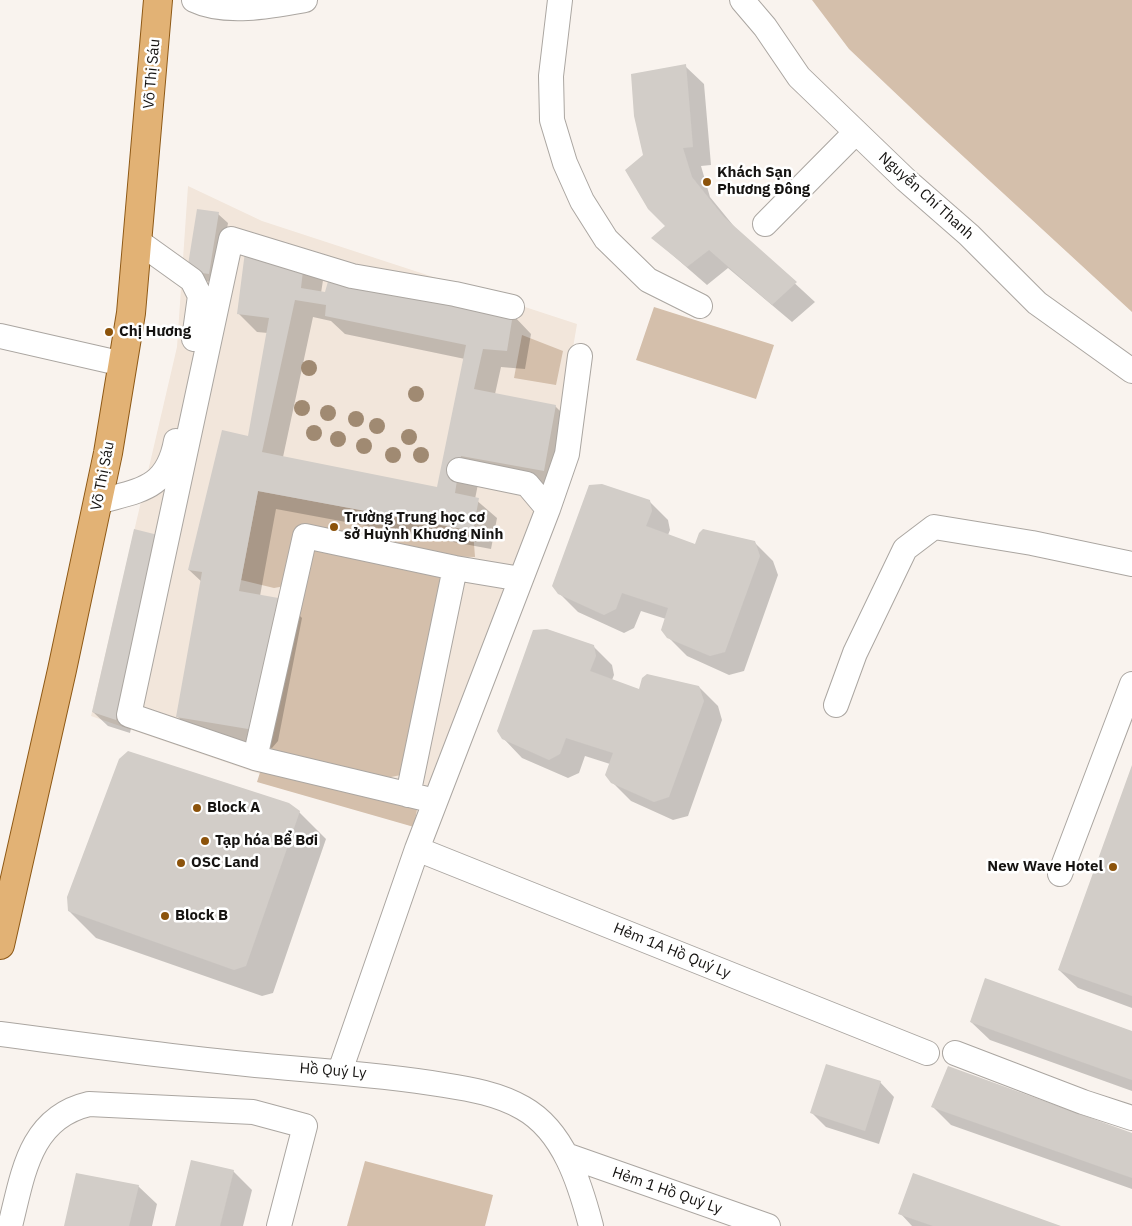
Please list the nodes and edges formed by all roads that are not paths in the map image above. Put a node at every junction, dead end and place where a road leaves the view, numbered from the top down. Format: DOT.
graph roads {
  1 [pos="158,0"];
  2 [pos="194,0"];
  3 [pos="305,0"];
  4 [pos="560,0"];
  5 [pos="742,0"];
  6 [pos="856,132"];
  7 [pos="766,224"];
  8 [pos="138,242"];
  9 [pos="700,306"];
  10 [pos="512,307"];
  11 [pos="0,336"];
  12 [pos="580,356"];
  13 [pos="123,364"];
  14 [pos="1132,371"];
  15 [pos="459,470"];
  16 [pos="98,502"];
  17 [pos="548,509"];
  18 [pos="1132,564"];
  19 [pos="455,568"];
  20 [pos="521,579"];
  21 [pos="1132,684"];
  22 [pos="836,704"];
  23 [pos="256,755"];
  24 [pos="408,795"];
  25 [pos="435,801"];
  26 [pos="417,849"];
  27 [pos="1060,874"];
  28 [pos="0,944"];
  29 [pos="0,1034"];
  30 [pos="927,1053"];
  31 [pos="955,1053"];
  32 [pos="340,1071"];
  33 [pos="1132,1118"];
  34 [pos="566,1155"];
  35 [pos="10,1226"];
  36 [pos="279,1226"];
  37 [pos="591,1226"];
  38 [pos="768,1226"];
  1 -- 8 [label="main road, Võ Thị Sáu"];
  2 -- 3 [label="street"];
  4 -- 9 [label="street"];
  5 -- 6 [label="street, Nguyễn Chí Thanh"];
  6 -- 7 [label="street"];
  6 -- 14 [label="street, Nguyễn Chí Thanh"];
  8 -- 13 [label="main road, Võ Thị Sáu"];
  8 -- 16 [label="street"];
  10 -- 23 [label="street"];
  11 -- 13 [label="street"];
  12 -- 17 [label="street"];
  13 -- 16 [label="main road, Võ Thị Sáu"];
  15 -- 17 [label="street"];
  16 -- 28 [label="main road, Võ Thị Sáu"];
  17 -- 20 [label="street"];
  18 -- 22 [label="street"];
  19 -- 20 [label="street"];
  19 -- 23 [label="street"];
  19 -- 24 [label="street"];
  20 -- 25 [label="street"];
  21 -- 27 [label="street"];
  23 -- 24 [label="street"];
  24 -- 25 [label="street"];
  25 -- 26 [label="street"];
  26 -- 30 [label="street, Hẻm 1A Hồ Quý Ly"];
  26 -- 32 [label="street"];
  29 -- 32 [label="street, Hồ Quý Ly"];
  31 -- 33 [label="street"];
  32 -- 34 [label="street, Hồ Quý Ly"];
  34 -- 37 [label="street, Hồ Quý Ly"];
  34 -- 38 [label="street, Hẻm 1 Hồ Quý Ly"];
  35 -- 36 [label="street"];
}
